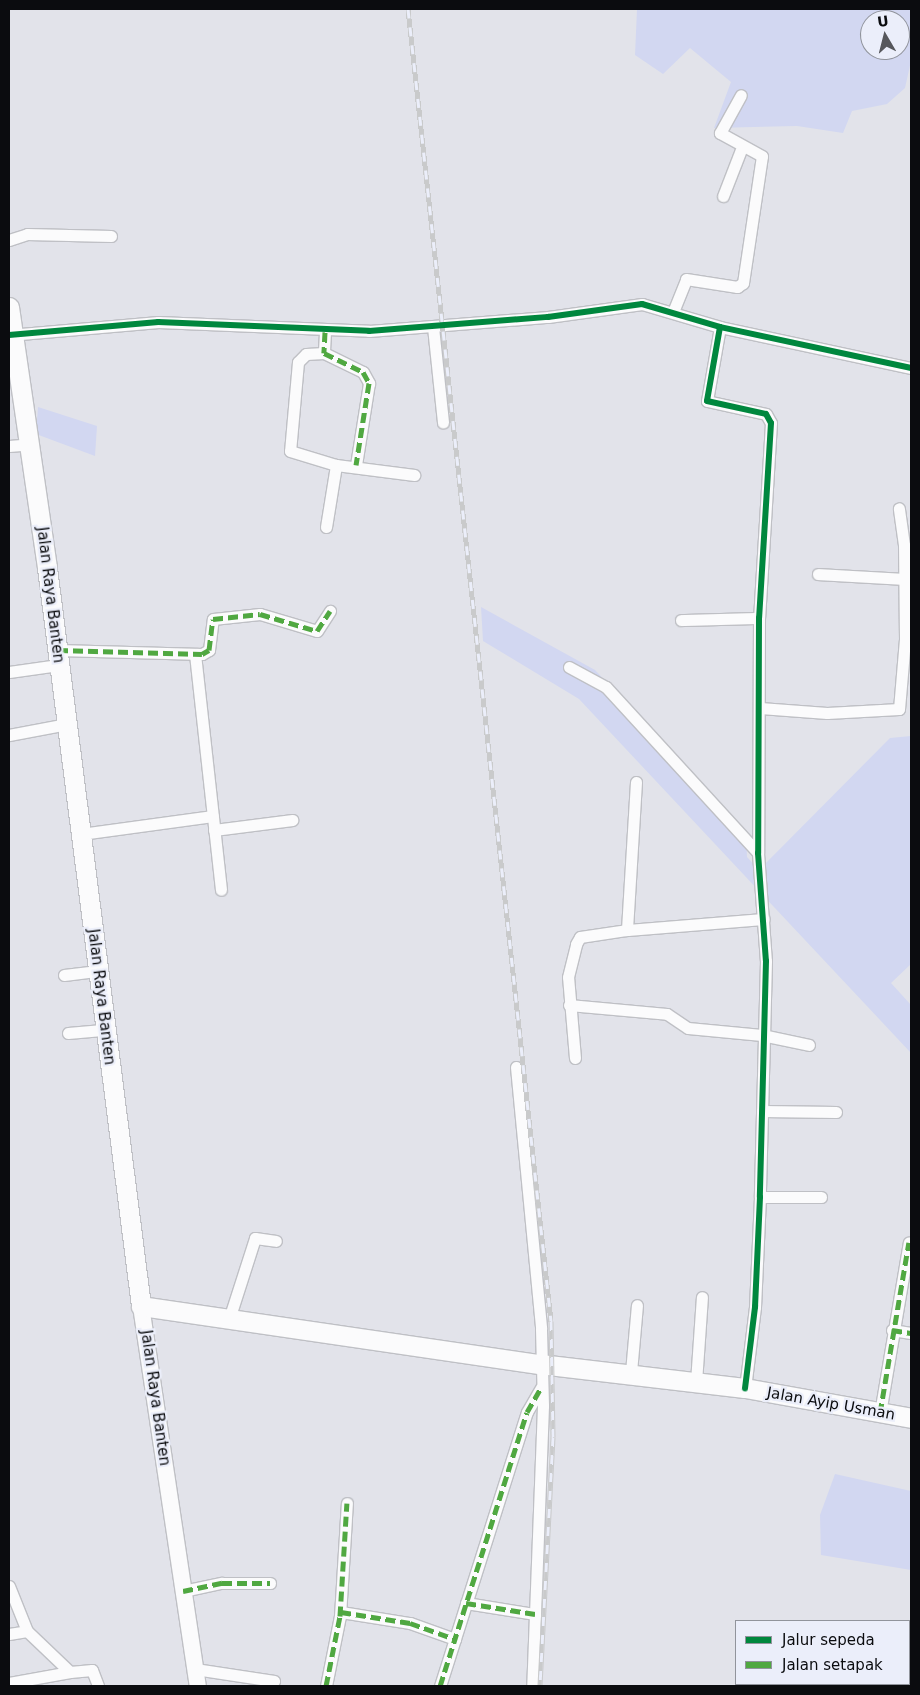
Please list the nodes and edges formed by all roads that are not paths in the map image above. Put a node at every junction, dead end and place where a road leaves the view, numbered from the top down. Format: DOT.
graph roads {
  1 [pos="741,95"];
  2 [pos="742,147"];
  3 [pos="722,196"];
  4 [pos="111,236"];
  5 [pos="9,240"];
  6 [pos="9,307"];
  7 [pos="673,312"];
  8 [pos="433,327"];
  9 [pos="720,327"];
  10 [pos="325,332"];
  11 [pos="10,335"];
  12 [pos="324,353"];
  13 [pos="911,368"];
  14 [pos="443,422"];
  15 [pos="30,444"];
  16 [pos="9,446"];
  17 [pos="336,465"];
  18 [pos="356,465"];
  19 [pos="414,475"];
  20 [pos="898,508"];
  21 [pos="326,527"];
  22 [pos="818,574"];
  23 [pos="904,579"];
  24 [pos="330,611"];
  25 [pos="759,618"];
  26 [pos="681,620"];
  27 [pos="195,654"];
  28 [pos="58,657"];
  29 [pos="569,667"];
  30 [pos="9,672"];
  31 [pos="760,708"];
  32 [pos="67,724"];
  33 [pos="9,735"];
  34 [pos="636,782"];
  35 [pos="214,816"];
  36 [pos="292,820"];
  37 [pos="214,830"];
  38 [pos="87,833"];
  39 [pos="758,853"];
  40 [pos="222,890"];
  41 [pos="764,919"];
  42 [pos="627,930"];
  43 [pos="98,971"];
  44 [pos="64,975"];
  45 [pos="569,1005"];
  46 [pos="105,1030"];
  47 [pos="68,1033"];
  48 [pos="762,1035"];
  49 [pos="810,1046"];
  50 [pos="575,1058"];
  51 [pos="516,1067"];
  52 [pos="762,1111"];
  53 [pos="836,1112"];
  54 [pos="760,1197"];
  55 [pos="821,1197"];
  56 [pos="276,1241"];
  57 [pos="909,1242"];
  58 [pos="702,1297"];
  59 [pos="637,1305"];
  60 [pos="141,1306"];
  61 [pos="230,1316"];
  62 [pos="892,1330"];
  63 [pos="911,1333"];
  64 [pos="540,1364"];
  65 [pos="632,1372"];
  66 [pos="696,1382"];
  67 [pos="541,1388"];
  68 [pos="745,1388"];
  69 [pos="880,1413"];
  70 [pos="911,1418"];
  71 [pos="347,1502"];
  72 [pos="270,1584"];
  73 [pos="9,1586"];
  74 [pos="183,1591"];
  75 [pos="466,1603"];
  76 [pos="340,1612"];
  77 [pos="535,1614"];
  78 [pos="27,1631"];
  79 [pos="9,1634"];
  80 [pos="455,1639"];
  81 [pos="195,1670"];
  82 [pos="70,1672"];
  83 [pos="274,1681"];
  84 [pos="9,1683"];
  85 [pos="98,1686"];
  86 [pos="198,1686"];
  87 [pos="326,1686"];
  88 [pos="440,1686"];
  89 [pos="532,1686"];
  1 -- 2 [label="street"];
  2 -- 3 [label="street"];
  2 -- 7 [label="street"];
  4 -- 5 [label="street"];
  6 -- 11 [label="main road, Jalan Raya Banten"];
  7 -- 8 [label="street"];
  7 -- 9 [label="street"];
  8 -- 10 [label="street"];
  8 -- 14 [label="street"];
  9 -- 13 [label="street"];
  9 -- 25 [label="street"];
  10 -- 11 [label="street"];
  10 -- 12 [label="street"];
  11 -- 15 [label="main road, Jalan Raya Banten"];
  12 -- 17 [label="street"];
  12 -- 18 [label="street"];
  15 -- 16 [label="street"];
  15 -- 28 [label="main road, Jalan Raya Banten"];
  17 -- 18 [label="street"];
  17 -- 21 [label="street"];
  18 -- 19 [label="street"];
  20 -- 23 [label="street"];
  22 -- 23 [label="street"];
  23 -- 31 [label="street"];
  24 -- 27 [label="street"];
  25 -- 26 [label="street"];
  25 -- 31 [label="street"];
  27 -- 28 [label="street"];
  27 -- 35 [label="street"];
  28 -- 30 [label="street"];
  28 -- 32 [label="main road, Jalan Raya Banten"];
  29 -- 39 [label="street"];
  31 -- 39 [label="street"];
  32 -- 33 [label="street"];
  32 -- 38 [label="main road, Jalan Raya Banten"];
  34 -- 42 [label="street"];
  35 -- 37 [label="street"];
  35 -- 38 [label="street"];
  36 -- 37 [label="street"];
  37 -- 40 [label="street"];
  38 -- 43 [label="main road, Jalan Raya Banten"];
  39 -- 41 [label="street"];
  41 -- 42 [label="street"];
  41 -- 48 [label="street"];
  42 -- 45 [label="street"];
  43 -- 44 [label="street"];
  43 -- 46 [label="main road, Jalan Raya Banten"];
  45 -- 48 [label="street"];
  45 -- 50 [label="street"];
  46 -- 47 [label="street"];
  46 -- 60 [label="main road, Jalan Raya Banten"];
  48 -- 49 [label="street"];
  48 -- 52 [label="street"];
  51 -- 64 [label="street"];
  52 -- 53 [label="street"];
  52 -- 54 [label="street"];
  54 -- 55 [label="street"];
  54 -- 68 [label="street"];
  56 -- 61 [label="street"];
  57 -- 62 [label="street"];
  58 -- 66 [label="street"];
  59 -- 65 [label="street"];
  60 -- 61 [label="main road, Jalan Ayip Usman"];
  60 -- 74 [label="main road, Jalan Raya Banten"];
  61 -- 64 [label="main road, Jalan Ayip Usman"];
  62 -- 63 [label="street"];
  62 -- 69 [label="street"];
  64 -- 65 [label="main road, Jalan Ayip Usman"];
  64 -- 67 [label="street"];
  65 -- 66 [label="main road, Jalan Ayip Usman"];
  66 -- 68 [label="main road, Jalan Ayip Usman"];
  67 -- 75 [label="street"];
  67 -- 77 [label="street"];
  68 -- 69 [label="main road, Jalan Ayip Usman"];
  69 -- 70 [label="main road, Jalan Ayip Usman"];
  71 -- 76 [label="street"];
  72 -- 74 [label="street"];
  73 -- 78 [label="street"];
  74 -- 81 [label="main road, Jalan Raya Banten"];
  75 -- 77 [label="street"];
  75 -- 80 [label="street"];
  76 -- 80 [label="street"];
  76 -- 87 [label="street"];
  77 -- 89 [label="street"];
  78 -- 79 [label="street"];
  78 -- 82 [label="street"];
  80 -- 88 [label="street"];
  81 -- 83 [label="street"];
  81 -- 86 [label="main road, Jalan Raya Banten"];
  82 -- 84 [label="street"];
  82 -- 85 [label="street"];
}
